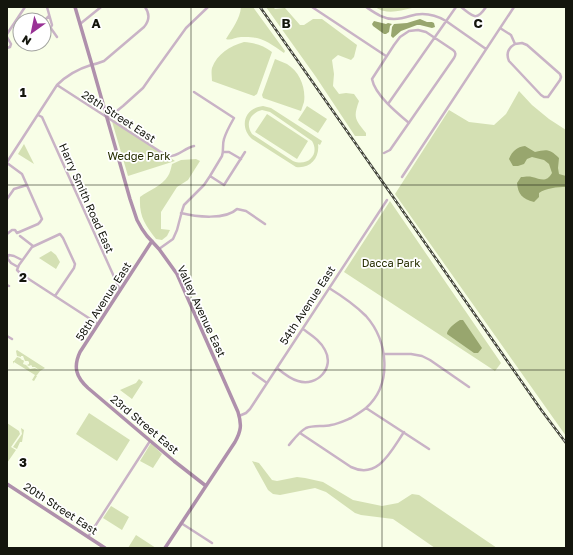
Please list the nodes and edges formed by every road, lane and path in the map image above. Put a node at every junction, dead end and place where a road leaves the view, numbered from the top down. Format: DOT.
graph roads {
  1 [pos="25,7"];
  2 [pos="75,7"];
  3 [pos="101,7"];
  4 [pos="145,7"];
  5 [pos="208,7"];
  6 [pos="312,7"];
  7 [pos="366,7"];
  8 [pos="456,7"];
  9 [pos="461,7"];
  10 [pos="486,7"];
  11 [pos="514,7"];
  12 [pos="446,21"];
  13 [pos="80,24"];
  14 [pos="500,28"];
  15 [pos="52,30"];
  16 [pos="7,34"];
  17 [pos="7,37"];
  18 [pos="58,37"];
  19 [pos="434,38"];
  20 [pos="515,44"];
  21 [pos="7,48"];
  22 [pos="486,49"];
  23 [pos="386,56"];
  24 [pos="92,65"];
  25 [pos="57,85"];
  26 [pos="194,92"];
  27 [pos="202,98"];
  28 [pos="200,101"];
  29 [pos="388,104"];
  30 [pos="38,115"];
  31 [pos="108,118"];
  32 [pos="409,123"];
  33 [pos="194,146"];
  34 [pos="224,152"];
  35 [pos="245,152"];
  36 [pos="384,153"];
  37 [pos="240,159"];
  38 [pos="7,162"];
  39 [pos="210,176"];
  40 [pos="402,177"];
  41 [pos="27,185"];
  42 [pos="7,199"];
  43 [pos="387,200"];
  44 [pos="181,213"];
  45 [pos="264,224"];
  46 [pos="7,234"];
  47 [pos="20,236"];
  48 [pos="152,241"];
  49 [pos="33,246"];
  50 [pos="159,249"];
  51 [pos="7,258"];
  52 [pos="22,260"];
  53 [pos="18,267"];
  54 [pos="329,288"];
  55 [pos="120,290"];
  56 [pos="55,296"];
  57 [pos="98,324"];
  58 [pos="302,329"];
  59 [pos="7,336"];
  60 [pos="12,339"];
  61 [pos="384,354"];
  62 [pos="277,368"];
  63 [pos="77,372"];
  64 [pos="253,373"];
  65 [pos="267,383"];
  66 [pos="469,387"];
  67 [pos="366,408"];
  68 [pos="239,416"];
  69 [pos="404,432"];
  70 [pos="300,433"];
  71 [pos="150,441"];
  72 [pos="289,445"];
  73 [pos="429,449"];
  74 [pos="7,484"];
  75 [pos="206,486"];
  76 [pos="181,523"];
  77 [pos="88,537"];
  78 [pos="212,543"];
  79 [pos="104,548"];
  80 [pos="164,548"];
  1 -- 16 [label="street"];
  2 -- 13 [label="main road, Valley Avenue East"];
  3 -- 13 [label="street"];
  4 -- 24 [label="street"];
  5 -- 31 [label="street"];
  6 -- 23 [label="street"];
  7 -- 12 [label="street"];
  8 -- 12 [label="street"];
  9 -- 10 [label="street"];
  11 -- 14 [label="street"];
  12 -- 19 [label="street"];
  12 -- 22 [label="street"];
  13 -- 24 [label="main road, Valley Avenue East"];
  14 -- 20 [label="street"];
  14 -- 22 [label="street"];
  15 -- 18 [label="street"];
  17 -- 21 [label="street"];
  19 -- 23 [label="street"];
  19 -- 29 [label="street"];
  19 -- 32 [label="street"];
  20 -- 20 [label="street"];
  22 -- 40 [label="street"];
  23 -- 29 [label="street"];
  24 -- 25 [label="street"];
  24 -- 31 [label="main road, Valley Avenue East"];
  25 -- 30 [label="street"];
  25 -- 31 [label="street, 28th Street East"];
  26 -- 27 [label="street"];
  27 -- 28 [label="street"];
  27 -- 34 [label="street"];
  29 -- 32 [label="street"];
  30 -- 38 [label="street"];
  30 -- 55 [label="street, Harry Smith Road East"];
  31 -- 33 [label="street, 28th Street East"];
  31 -- 48 [label="main road, Valley Avenue East"];
  32 -- 36 [label="street"];
  34 -- 37 [label="street"];
  34 -- 39 [label="street"];
  35 -- 37 [label="street"];
  37 -- 39 [label="street"];
  38 -- 41 [label="street"];
  39 -- 44 [label="street"];
  41 -- 42 [label="street"];
  41 -- 46 [label="street"];
  43 -- 54 [label="street, 54th Avenue East"];
  44 -- 45 [label="street"];
  44 -- 50 [label="street"];
  47 -- 49 [label="street"];
  48 -- 50 [label="main road, Valley Avenue East"];
  48 -- 55 [label="main road, 58th Avenue East"];
  49 -- 52 [label="street"];
  49 -- 56 [label="street"];
  50 -- 68 [label="main road, Valley Avenue East"];
  51 -- 52 [label="street"];
  51 -- 53 [label="street"];
  52 -- 53 [label="street"];
  53 -- 56 [label="street"];
  54 -- 58 [label="street, 54th Avenue East"];
  54 -- 61 [label="street"];
  55 -- 57 [label="main road, 58th Avenue East"];
  56 -- 57 [label="street"];
  57 -- 63 [label="main road, 58th Avenue East"];
  58 -- 62 [label="street, 54th Avenue East"];
  58 -- 62 [label="street"];
  59 -- 60 [label="street"];
  61 -- 66 [label="street"];
  61 -- 67 [label="street"];
  62 -- 65 [label="street, 54th Avenue East"];
  63 -- 71 [label="main road, 23rd Street East"];
  64 -- 65 [label="street"];
  65 -- 68 [label="street, 54th Avenue East"];
  67 -- 69 [label="street"];
  67 -- 70 [label="street"];
  68 -- 75 [label="main road, Valley Avenue East"];
  69 -- 70 [label="street"];
  69 -- 73 [label="street"];
  70 -- 72 [label="street"];
  71 -- 75 [label="main road, 23rd Street East"];
  71 -- 77 [label="street"];
  74 -- 77 [label="main road, 20th Street East"];
  75 -- 76 [label="main road"];
  76 -- 78 [label="street"];
  76 -- 80 [label="main road"];
  77 -- 79 [label="main road, 20th Street East"];
}
